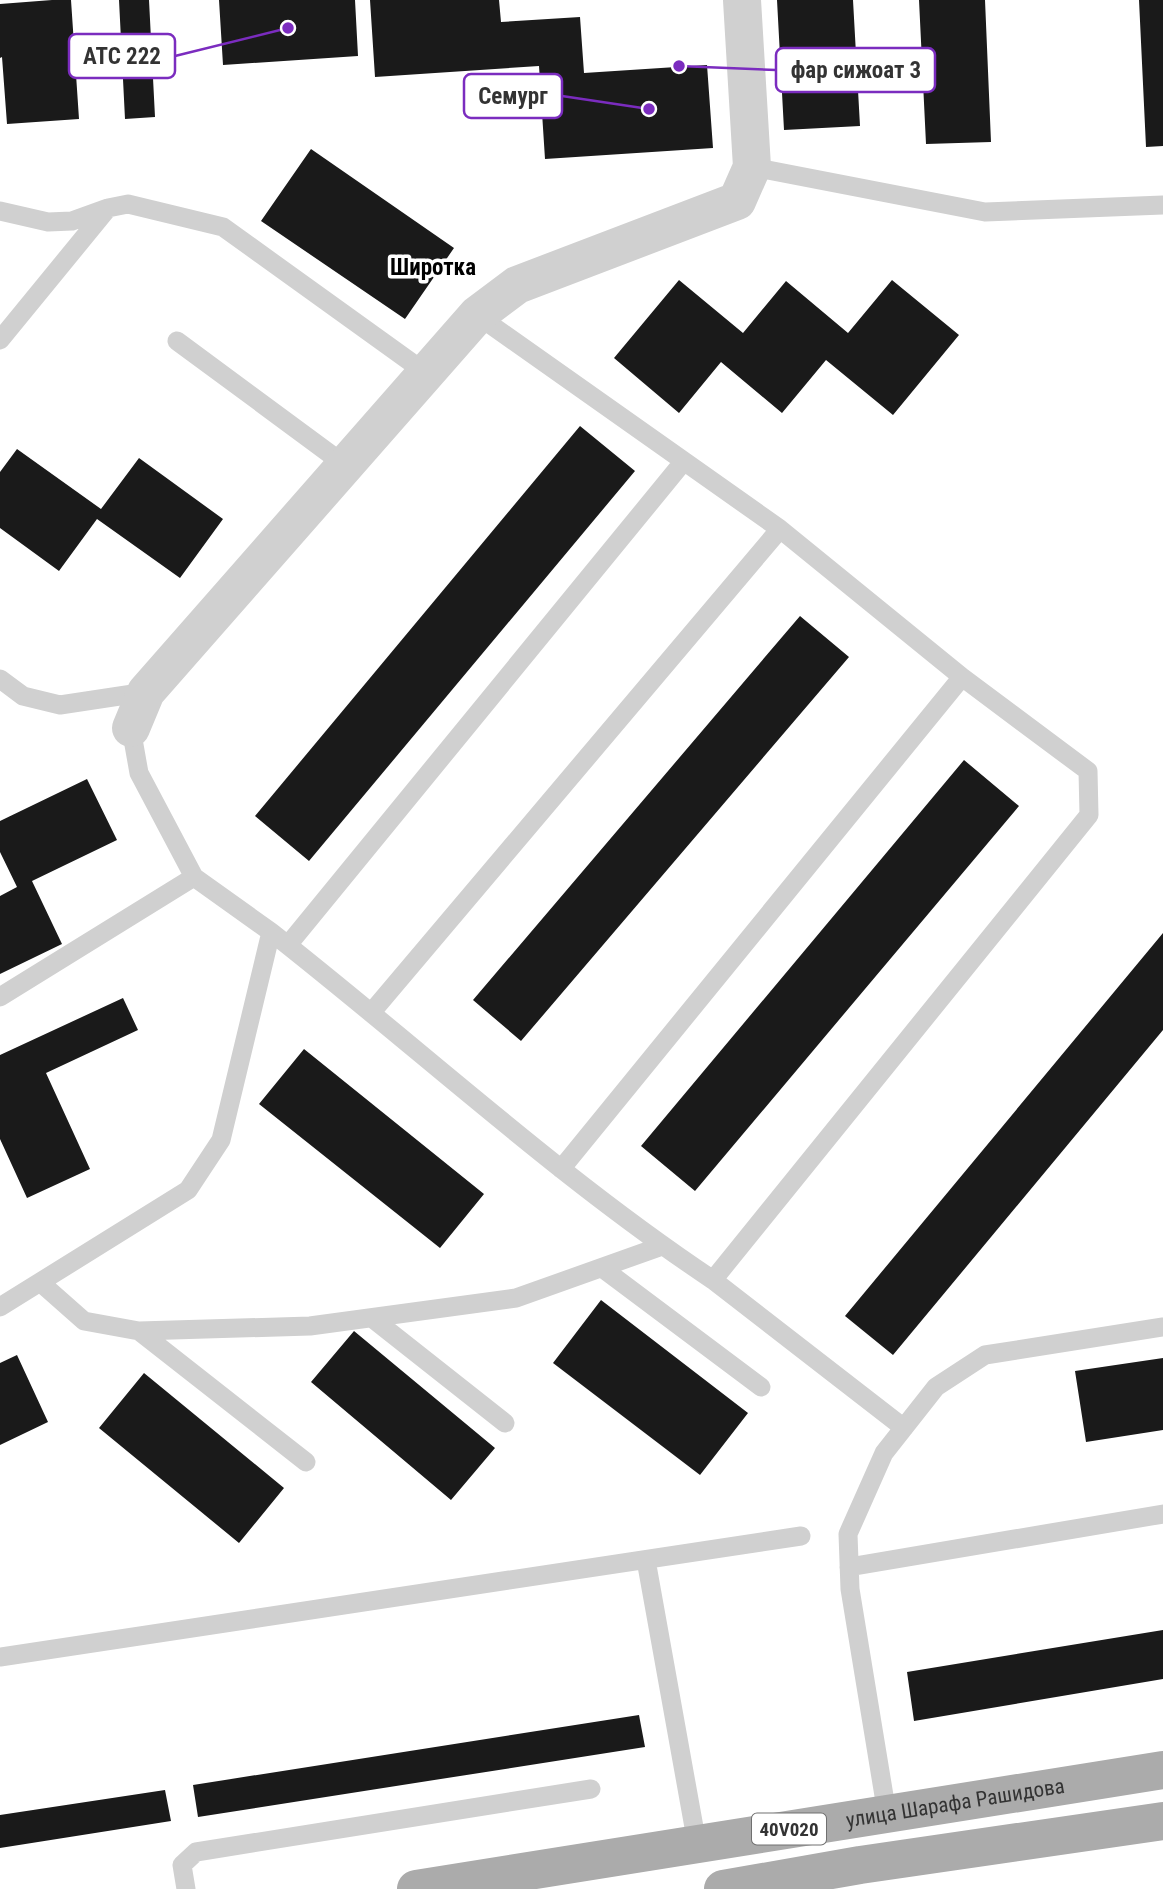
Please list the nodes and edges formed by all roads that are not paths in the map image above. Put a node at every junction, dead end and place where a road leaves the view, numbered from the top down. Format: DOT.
graph roads {
  1 [pos="741,0"];
  2 [pos="752,167"];
  3 [pos="1163,205"];
  4 [pos="108,208"];
  5 [pos="0,211"];
  6 [pos="477,315"];
  7 [pos="0,340"];
  8 [pos="177,341"];
  9 [pos="426,373"];
  10 [pos="684,461"];
  11 [pos="345,465"];
  12 [pos="780,529"];
  13 [pos="962,677"];
  14 [pos="0,678"];
  15 [pos="146,692"];
  16 [pos="131,728"];
  17 [pos="194,877"];
  18 [pos="271,932"];
  19 [pos="288,945"];
  20 [pos="0,997"];
  21 [pos="370,1013"];
  22 [pos="561,1169"];
  23 [pos="662,1246"];
  24 [pos="602,1268"];
  25 [pos="713,1280"];
  26 [pos="41,1283"];
  27 [pos="0,1307"];
  28 [pos="372,1318"];
  29 [pos="1163,1327"];
  30 [pos="139,1331"];
  31 [pos="761,1387"];
  32 [pos="505,1423"];
  33 [pos="904,1428"];
  34 [pos="306,1462"];
  35 [pos="1163,1514"];
  36 [pos="801,1535"];
  37 [pos="646,1560"];
  38 [pos="849,1567"];
  39 [pos="0,1657"];
  40 [pos="1163,1770"];
  41 [pos="590,1789"];
  42 [pos="887,1814"];
  43 [pos="1163,1821"];
  44 [pos="697,1844"];
  45 [pos="863,1877"];
  46 [pos="186,1889"];
  47 [pos="416,1889"];
  48 [pos="723,1889"];
  1 -- 2 [label="street"];
  2 -- 3 [label="lane"];
  2 -- 6 [label="street"];
  4 -- 5 [label="lane"];
  4 -- 7 [label="lane"];
  4 -- 9 [label="lane"];
  6 -- 9 [label="street"];
  6 -- 10 [label="lane"];
  8 -- 11 [label="lane"];
  9 -- 11 [label="street"];
  10 -- 12 [label="lane"];
  10 -- 19 [label="lane"];
  11 -- 15 [label="street"];
  12 -- 13 [label="lane"];
  12 -- 21 [label="lane"];
  13 -- 22 [label="lane"];
  13 -- 25 [label="lane"];
  14 -- 15 [label="lane"];
  15 -- 16 [label="street"];
  16 -- 17 [label="lane"];
  17 -- 18 [label="lane"];
  17 -- 20 [label="lane"];
  18 -- 19 [label="lane"];
  18 -- 26 [label="lane"];
  19 -- 21 [label="lane"];
  21 -- 22 [label="lane"];
  22 -- 23 [label="lane"];
  23 -- 24 [label="lane"];
  23 -- 25 [label="lane"];
  24 -- 28 [label="lane"];
  24 -- 31 [label="lane"];
  25 -- 33 [label="lane"];
  26 -- 27 [label="lane"];
  26 -- 30 [label="lane"];
  28 -- 30 [label="lane"];
  28 -- 32 [label="lane"];
  29 -- 33 [label="lane"];
  30 -- 34 [label="lane"];
  33 -- 38 [label="lane"];
  35 -- 38 [label="lane"];
  36 -- 37 [label="lane"];
  37 -- 39 [label="lane"];
  37 -- 44 [label="lane"];
  38 -- 42 [label="lane"];
  40 -- 42 [label="main road, улица Шарафа Рашидова / 40V020"];
  41 -- 46 [label="lane"];
  42 -- 44 [label="main road, улица Шарафа Рашидова / 40V020"];
  43 -- 45 [label="main road"];
  44 -- 47 [label="main road, улица Шарафа Рашидова / 40V020"];
  45 -- 48 [label="main road"];
}
